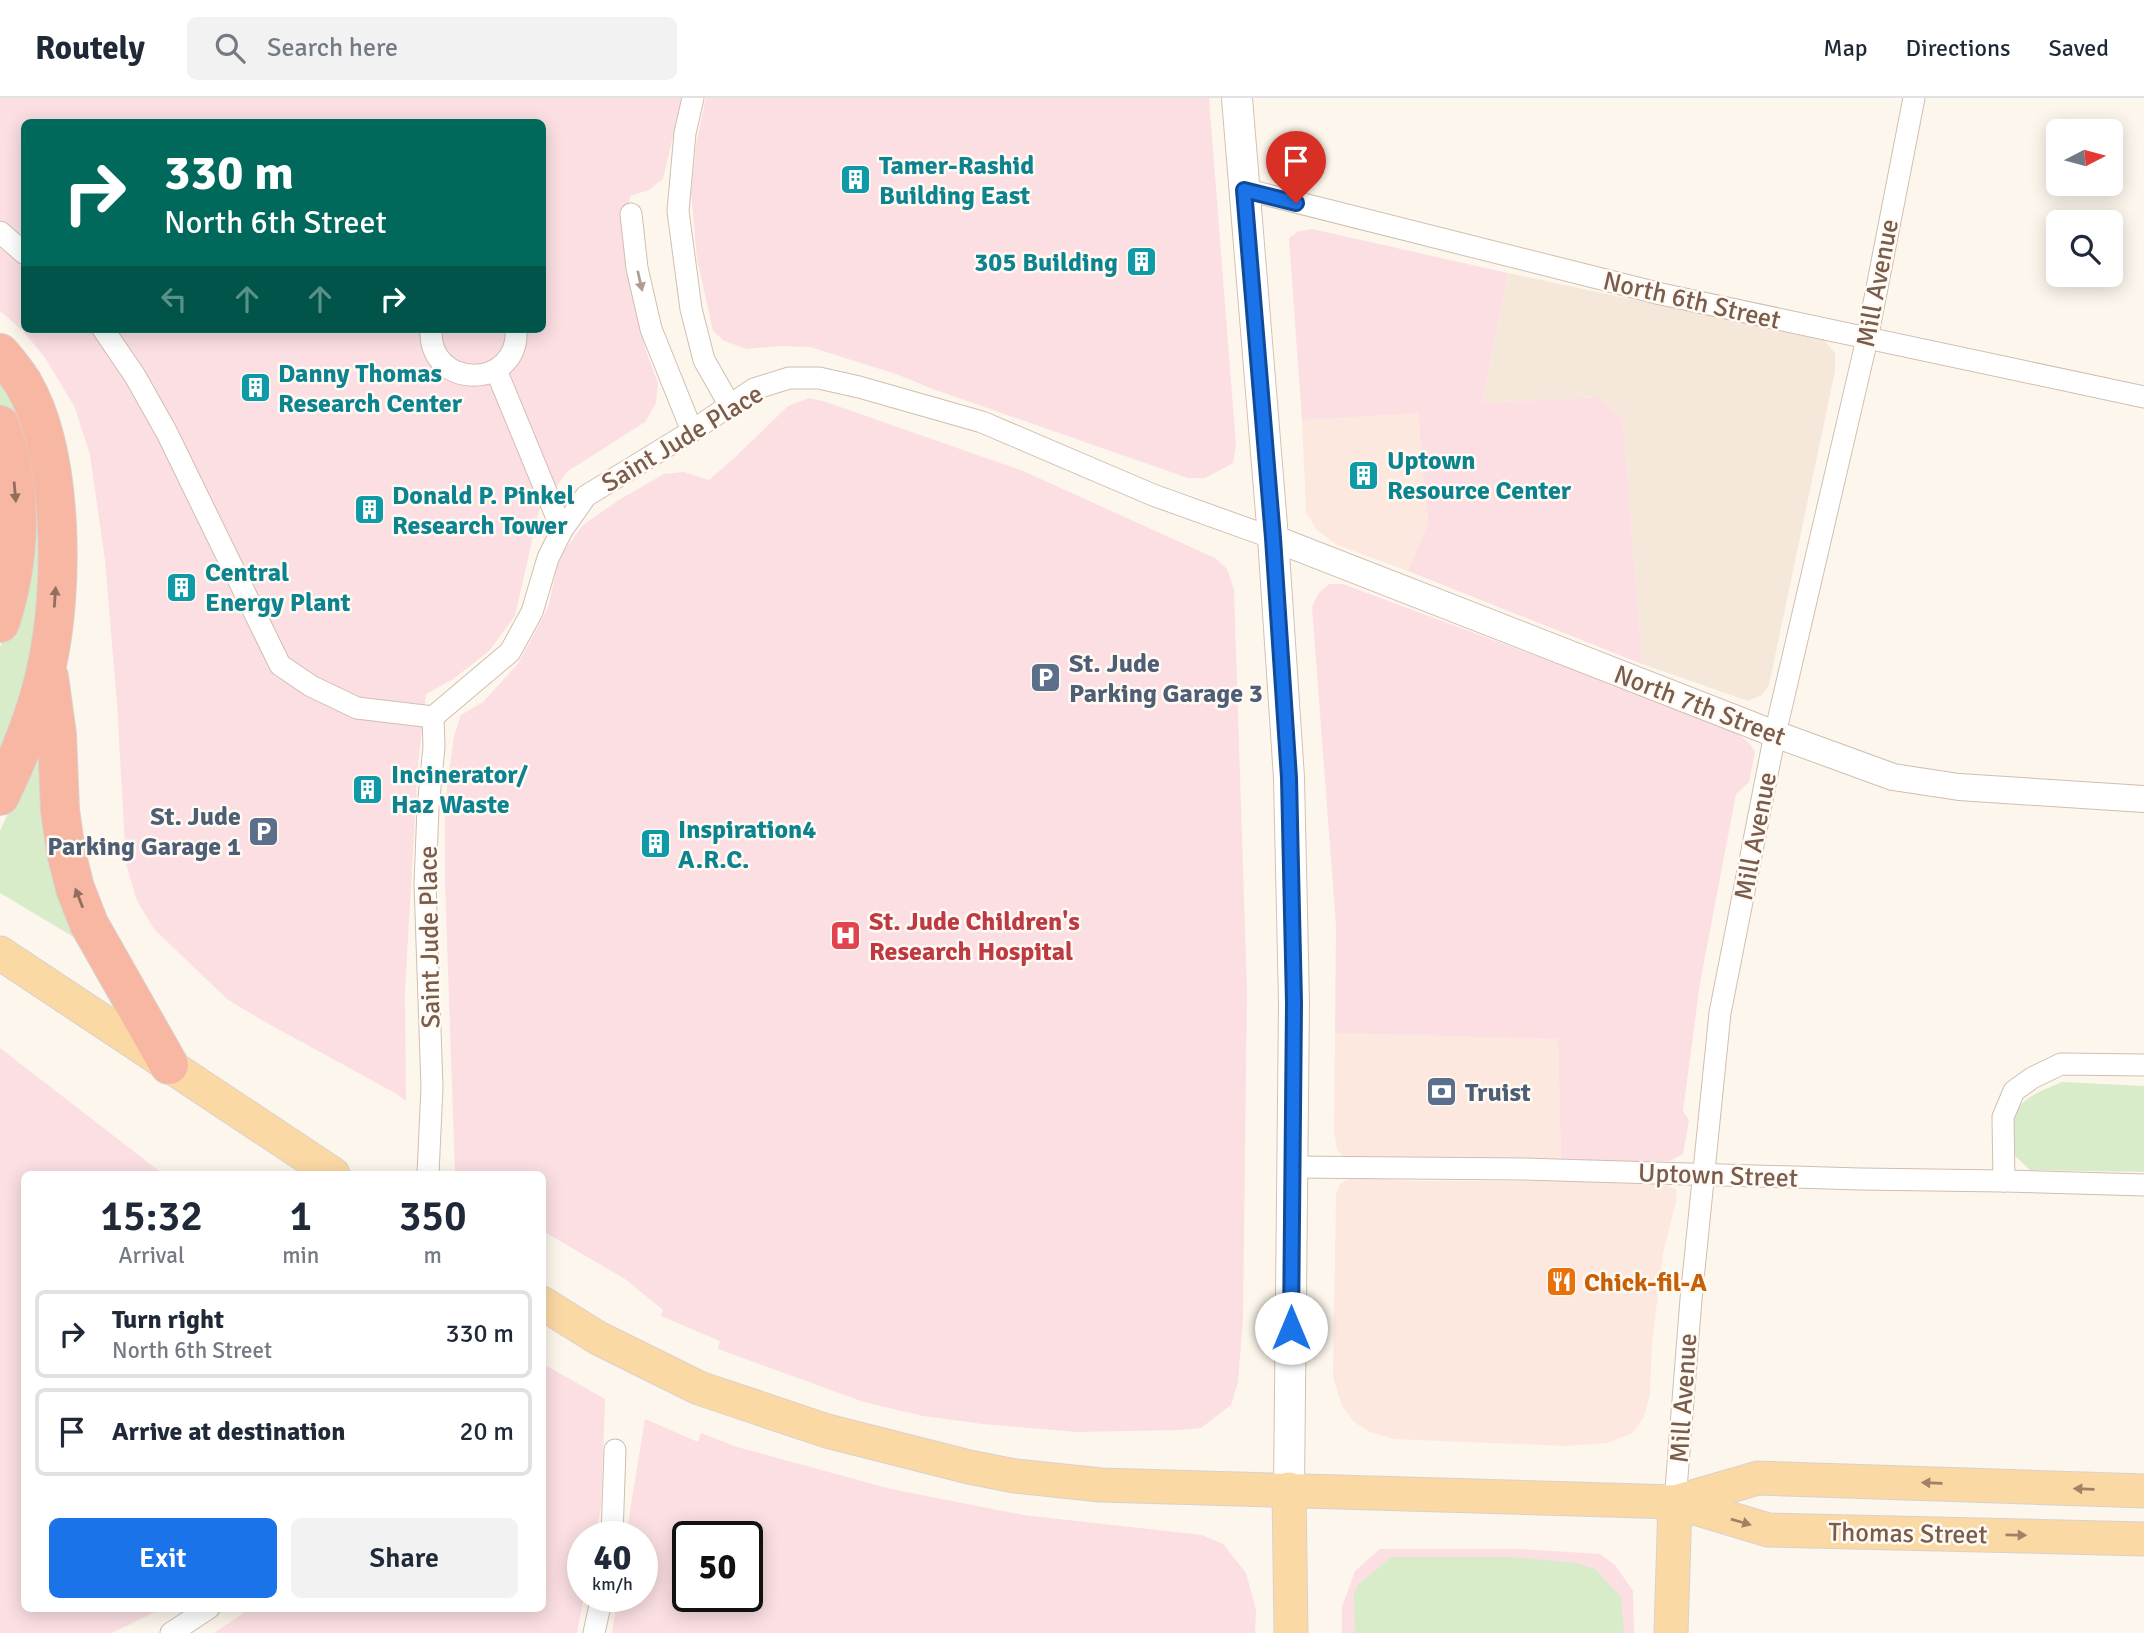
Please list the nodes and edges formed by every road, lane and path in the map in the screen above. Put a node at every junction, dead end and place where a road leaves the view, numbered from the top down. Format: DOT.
graph roads {
  1 [pos="694,98"];
  2 [pos="1237,98"];
  3 [pos="1914,98"];
  4 [pos="1244,190"];
  5 [pos="631,214"];
  6 [pos="0,232"];
  7 [pos="21,250"];
  8 [pos="106,333"];
  9 [pos="431,333"];
  10 [pos="515,333"];
  11 [pos="1867,339"];
  12 [pos="0,353"];
  13 [pos="496,370"];
  14 [pos="2144,397"];
  15 [pos="729,404"];
  16 [pos="0,425"];
  17 [pos="692,431"];
  18 [pos="562,530"];
  19 [pos="1273,538"];
  20 [pos="0,623"];
  21 [pos="48,664"];
  22 [pos="433,717"];
  23 [pos="1775,734"];
  24 [pos="0,796"];
  25 [pos="2144,799"];
  26 [pos="0,953"];
  27 [pos="169,1065"];
  28 [pos="2144,1065"];
  29 [pos="1292,1167"];
  30 [pos="328,1171"];
  31 [pos="428,1171"];
  32 [pos="1704,1174"];
  33 [pos="2004,1181"];
  34 [pos="2144,1185"];
  35 [pos="546,1306"];
  36 [pos="615,1450"];
  37 [pos="1289,1489"];
  38 [pos="2144,1491"];
  39 [pos="1675,1502"];
  40 [pos="613,1521"];
  41 [pos="2144,1539"];
  42 [pos="203,1612"];
  43 [pos="599,1612"];
  44 [pos="171,1633"];
  45 [pos="594,1633"];
  46 [pos="1292,1633"];
  47 [pos="1671,1633"];
  1 -- 15 [label="street"];
  2 -- 4 [label="main road"];
  3 -- 11 [label="street, Mill Avenue"];
  4 -- 11 [label="street, North 6th Street"];
  4 -- 19 [label="main road"];
  5 -- 17 [label="street, one-way"];
  6 -- 7 [label="street"];
  8 -- 22 [label="street"];
  9 -- 13 [label="street"];
  10 -- 13 [label="street"];
  11 -- 14 [label="street, North 6th Street"];
  11 -- 23 [label="street, Mill Avenue"];
  21 -- 12 [label="highway, one-way"];
  13 -- 18 [label="street"];
  15 -- 17 [label="street, Saint Jude Place"];
  15 -- 19 [label="street, Saint Jude Place"];
  16 -- 20 [label="highway, one-way"];
  17 -- 18 [label="street, Saint Jude Place"];
  18 -- 22 [label="street, Saint Jude Place"];
  19 -- 23 [label="street, North 7th Street"];
  19 -- 29 [label="main road"];
  21 -- 24 [label="highway"];
  27 -- 21 [label="highway, one-way"];
  22 -- 31 [label="street, Saint Jude Place"];
  23 -- 25 [label="street, North 7th Street"];
  23 -- 32 [label="street, Mill Avenue"];
  26 -- 27 [label="main road"];
  27 -- 30 [label="main road"];
  28 -- 33 [label="street"];
  29 -- 32 [label="street, Uptown Street"];
  29 -- 37 [label="main road"];
  32 -- 33 [label="street, Uptown Street"];
  32 -- 39 [label="street, Mill Avenue"];
  33 -- 34 [label="street, Uptown Street"];
  35 -- 37 [label="main road, Thomas Street"];
  36 -- 40 [label="street"];
  37 -- 39 [label="main road, Thomas Street"];
  37 -- 46 [label="main road"];
  38 -- 39 [label="main road, Thomas Street, one-way"];
  39 -- 41 [label="main road, Thomas Street, one-way"];
  39 -- 47 [label="main road"];
  42 -- 44 [label="street"];
  43 -- 45 [label="street"];
}
